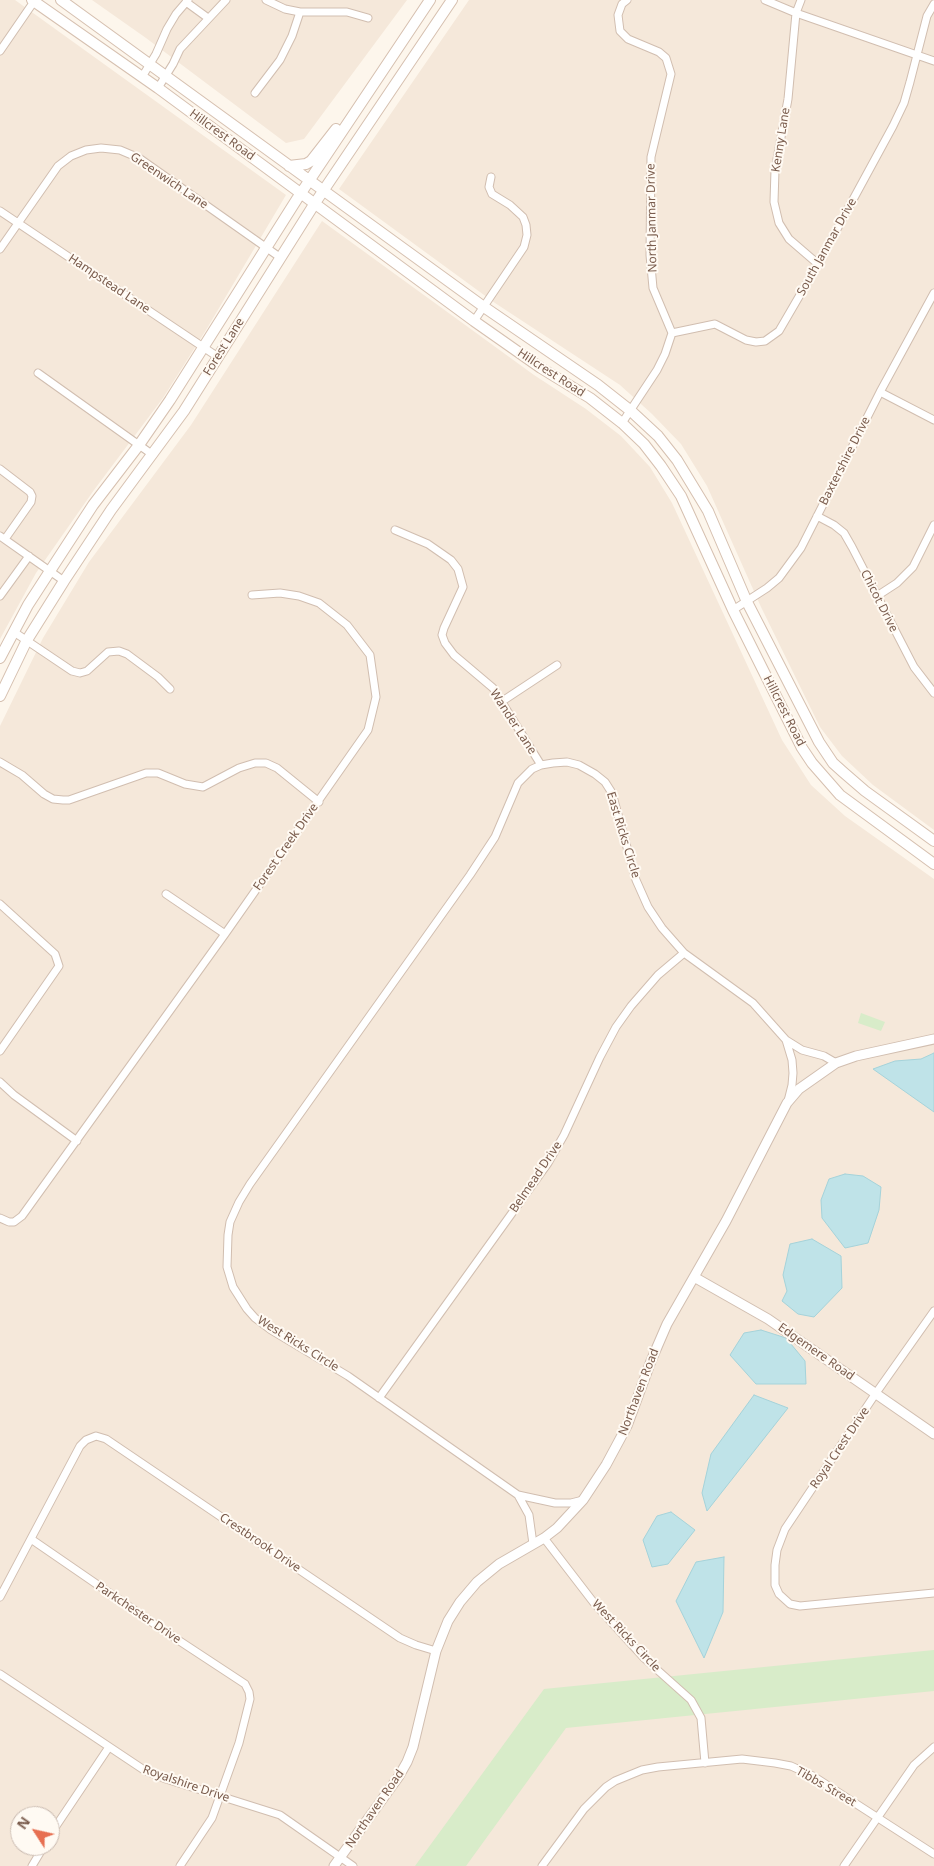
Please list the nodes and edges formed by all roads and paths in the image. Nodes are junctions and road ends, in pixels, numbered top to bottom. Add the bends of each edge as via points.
1 (33, 0) edge
2 (61, 0) edge
3 (226, 0) edge
4 (266, 0) edge
5 (430, 0) edge
6 (452, 0) edge
7 (627, 0) edge
8 (765, 0) edge
9 (801, 0) edge
10 (187, 1) edge
11 (934, 4) edge
12 (300, 12) junction
13 (422, 12) junction
14 (796, 13) junction
15 (208, 18) junction
16 (368, 18) dead end
17 (437, 22) junction
18 (0, 51) edge
19 (917, 55) junction
20 (934, 61) edge
21 (150, 65) junction
22 (165, 76) junction
23 (142, 77) junction
24 (158, 88) junction
25 (256, 92) dead end
26 (360, 106) junction
27 (290, 166) junction
28 (491, 177) dead end
29 (309, 180) junction
30 (324, 190) junction
31 (301, 192) junction
32 (315, 203) junction
33 (0, 211) edge
34 (18, 223) junction
35 (0, 249) edge
36 (266, 249) junction
37 (281, 258) junction
38 (818, 264) junction
39 (934, 293) edge
40 (484, 307) junction
41 (474, 321) junction
42 (672, 333) junction
43 (203, 348) junction
44 (218, 357) junction
45 (38, 373) dead end
46 (880, 392) junction
47 (631, 411) junction
48 (934, 420) edge
49 (622, 423) junction
50 (139, 445) junction
51 (153, 455) junction
52 (0, 469) edge
53 (817, 516) junction
54 (934, 525) edge
55 (395, 530) dead end
56 (3, 537) edge
57 (29, 556) junction
58 (50, 571) junction
59 (64, 580) junction
60 (252, 595) dead end
61 (0, 596) edge
62 (877, 596) junction
63 (747, 602) junction
64 (733, 610) junction
65 (14, 632) junction
66 (27, 640) junction
67 (0, 658) edge
68 (557, 665) dead end
69 (170, 689) dead end
70 (934, 694) edge
71 (0, 696) edge
72 (501, 702) junction
73 (0, 762) edge
74 (541, 765) junction
75 (319, 802) junction
76 (934, 841) edge
77 (934, 864) edge
78 (166, 894) dead end
79 (0, 904) edge
80 (225, 934) junction
81 (684, 953) junction
82 (934, 1039) edge
83 (786, 1040) junction
84 (0, 1051) edge
85 (343, 1054) joint
86 (836, 1063) junction
87 (0, 1082) edge
88 (787, 1103) junction
89 (76, 1141) junction
90 (0, 1218) edge
91 (694, 1278) junction
92 (934, 1312) edge
93 (876, 1393) junction
94 (379, 1398) junction
95 (934, 1434) edge
96 (518, 1496) junction
97 (583, 1500) junction
98 (544, 1538) junction
99 (31, 1539) junction
100 (533, 1544) junction
101 (934, 1593) edge
102 (0, 1597) edge
103 (436, 1651) junction
104 (1, 1677) edge
105 (109, 1747) junction
106 (934, 1747) edge
107 (705, 1763) junction
108 (220, 1796) junction
109 (878, 1818) junction
110 (60, 1820) edge
111 (934, 1854) edge
112 (340, 1857) junction
113 (180, 1866) edge
114 (334, 1866) edge
115 (353, 1866) edge
116 (542, 1866) edge
117 (844, 1866) edge

1 - 18 street
1 - 23 main road, Hillcrest Road
2 - 21 main road, Hillcrest Road
3 - 15 street
4 - 12 street
5 - 13 main road, Forest Lane
6 - 17 main road, Forest Lane
7 - 42 street, North Janmar Drive via 618,15 620,31 628,39 659,52 666,58 671,74 651,157 650,255 653,288
8 - 14 street
9 - 14 street, Kenny Lane
10 - 15 street
10 - 21 street via 167,29
11 - 19 street, South Janmar Drive via 927,16
12 - 16 street via 347,12
12 - 25 street via 280,60
13 - 17 main road
13 - 26 main road, Forest Lane
14 - 19 street
14 - 38 street, Kenny Lane via 774,202 789,239
15 - 22 street via 180,48
17 - 30 main road, Forest Lane
19 - 20 street
19 - 38 street, South Janmar Drive via 904,103
21 - 22 main road, Hillcrest Road
21 - 23 street
22 - 24 street
22 - 27 main road, Hillcrest Road
23 - 24 main road, Hillcrest Road
24 - 31 main road, Hillcrest Road
26 - 27 main road via 342,120 311,161
26 - 29 main road, Forest Lane
27 - 29 main road, Hillcrest Road
28 - 40 street via 489,186 492,194 523,217 527,235 524,247
29 - 30 main road, Hillcrest Road
29 - 31 main road, Forest Lane
30 - 32 main road, Forest Lane
30 - 40 main road, Hillcrest Road
31 - 32 main road, Hillcrest Road
31 - 36 main road, Forest Lane
32 - 37 main road, Forest Lane
32 - 41 main road, Hillcrest Road
33 - 34 street, Hampstead Lane
34 - 35 street, Greenwich Lane
34 - 36 street, Greenwich Lane via 58,166 86,150 114,149 139,158
34 - 43 street, Hampstead Lane
36 - 37 street, Greenwich Lane
36 - 43 main road, Forest Lane
37 - 44 main road, Forest Lane
38 - 42 street, South Janmar Drive via 786,322 765,341 746,340 715,324
39 - 46 street, Baxtershire Drive
40 - 41 street
40 - 47 main road, Hillcrest Road
41 - 49 main road, Hillcrest Road
42 - 47 street via 657,370
43 - 44 street, Hampstead Lane
43 - 50 main road, Forest Lane
44 - 51 main road, Forest Lane
45 - 50 street
46 - 48 street
46 - 53 street, Baxtershire Drive
47 - 49 street
47 - 63 main road, Hillcrest Road via 658,436 697,491
49 - 64 main road, Hillcrest Road via 644,444 681,496
50 - 51 street
50 - 58 main road, Forest Lane via 93,505
51 - 59 main road, Forest Lane
52 - 56 street via 32,496 31,502
53 - 62 street, Chicot Drive via 844,534
53 - 63 street, Baxtershire Drive via 801,548 779,578
54 - 62 street via 913,566 897,583
55 - 72 street, Wander Lane via 428,544 458,569 463,587 442,634 454,655 493,688
56 - 57 street
57 - 58 street
57 - 61 street
58 - 59 street
58 - 65 main road, Forest Lane
59 - 66 main road, Forest Lane
60 - 75 street, Forest Creek Drive via 290,594 319,603 348,625 370,656 376,697 368,730
62 - 70 street, Chicot Drive via 914,667
63 - 64 street, Baxtershire Drive
63 - 76 main road, Hillcrest Road via 833,763 865,791
64 - 77 main road, Hillcrest Road via 802,748 819,773 840,795
65 - 66 street
65 - 67 main road, Forest Lane
66 - 69 street via 72,671 80,673 87,671 108,652 128,654
66 - 71 main road, Forest Lane
68 - 72 street
72 - 74 street, Wander Lane
73 - 75 street via 44,794 63,800 146,773 158,773 185,784 203,786 239,768 266,763
74 - 81 street, East Ricks Circle via 567,762 579,765 605,782 612,793 636,880 648,906
74 - 85 street, East Ricks Circle via 518,783 490,844
75 - 80 street, Forest Creek Drive
78 - 80 street
79 - 84 street via 55,954 59,966
80 - 89 street, Forest Creek Drive
81 - 83 street, East Ricks Circle via 753,1003
81 - 94 street, Belmead Drive via 658,975 631,1006 604,1049 548,1163
82 - 86 street, Northaven Road
83 - 86 street, East Ricks Circle
83 - 88 street, East Ricks Circle via 793,1073
85 - 94 street, West Ricks Circle via 239,1202 230,1222 227,1267 233,1287 255,1318
86 - 88 street, Northaven Road via 810,1080
87 - 89 street
88 - 91 street, Northaven Road
89 - 90 street, Forest Creek Drive via 19,1220 8,1222
91 - 93 street, Edgemere Road via 768,1319
91 - 97 street, Northaven Road via 657,1344 627,1426
92 - 93 street, Royal Crest Drive
93 - 95 street, Edgemere Road
93 - 101 street, Royal Crest Drive via 780,1539 774,1565 776,1585 779,1594 790,1604 800,1606
94 - 96 street, West Ricks Circle
96 - 97 street, West Ricks Circle via 555,1503
96 - 100 street, West Ricks Circle via 530,1515
97 - 98 street, Northaven Road
98 - 100 street, Northaven Road
98 - 107 street, West Ricks Circle via 594,1603 644,1658 691,1700 701,1718
99 - 102 street
99 - 103 street, Crestbrook Drive via 80,1446 96,1436 106,1439 400,1638
99 - 108 street, Parkchester Drive via 245,1684 250,1699
100 - 103 street, Northaven Road via 499,1564 468,1591 448,1621
103 - 112 street, Northaven Road via 407,1762
104 - 105 street, Royalshire Drive
105 - 108 street, Royalshire Drive via 144,1770
105 - 110 street
106 - 109 street via 914,1765
107 - 109 street, Tibbs Street via 742,1760 790,1766 830,1786
107 - 116 street via 642,1770 616,1781 584,1809
108 - 112 street, Royalshire Drive via 284,1817
108 - 113 street via 212,1818
109 - 111 street, Tibbs Street
109 - 117 street
112 - 114 street, Northaven Road
112 - 115 street, Royalshire Drive

